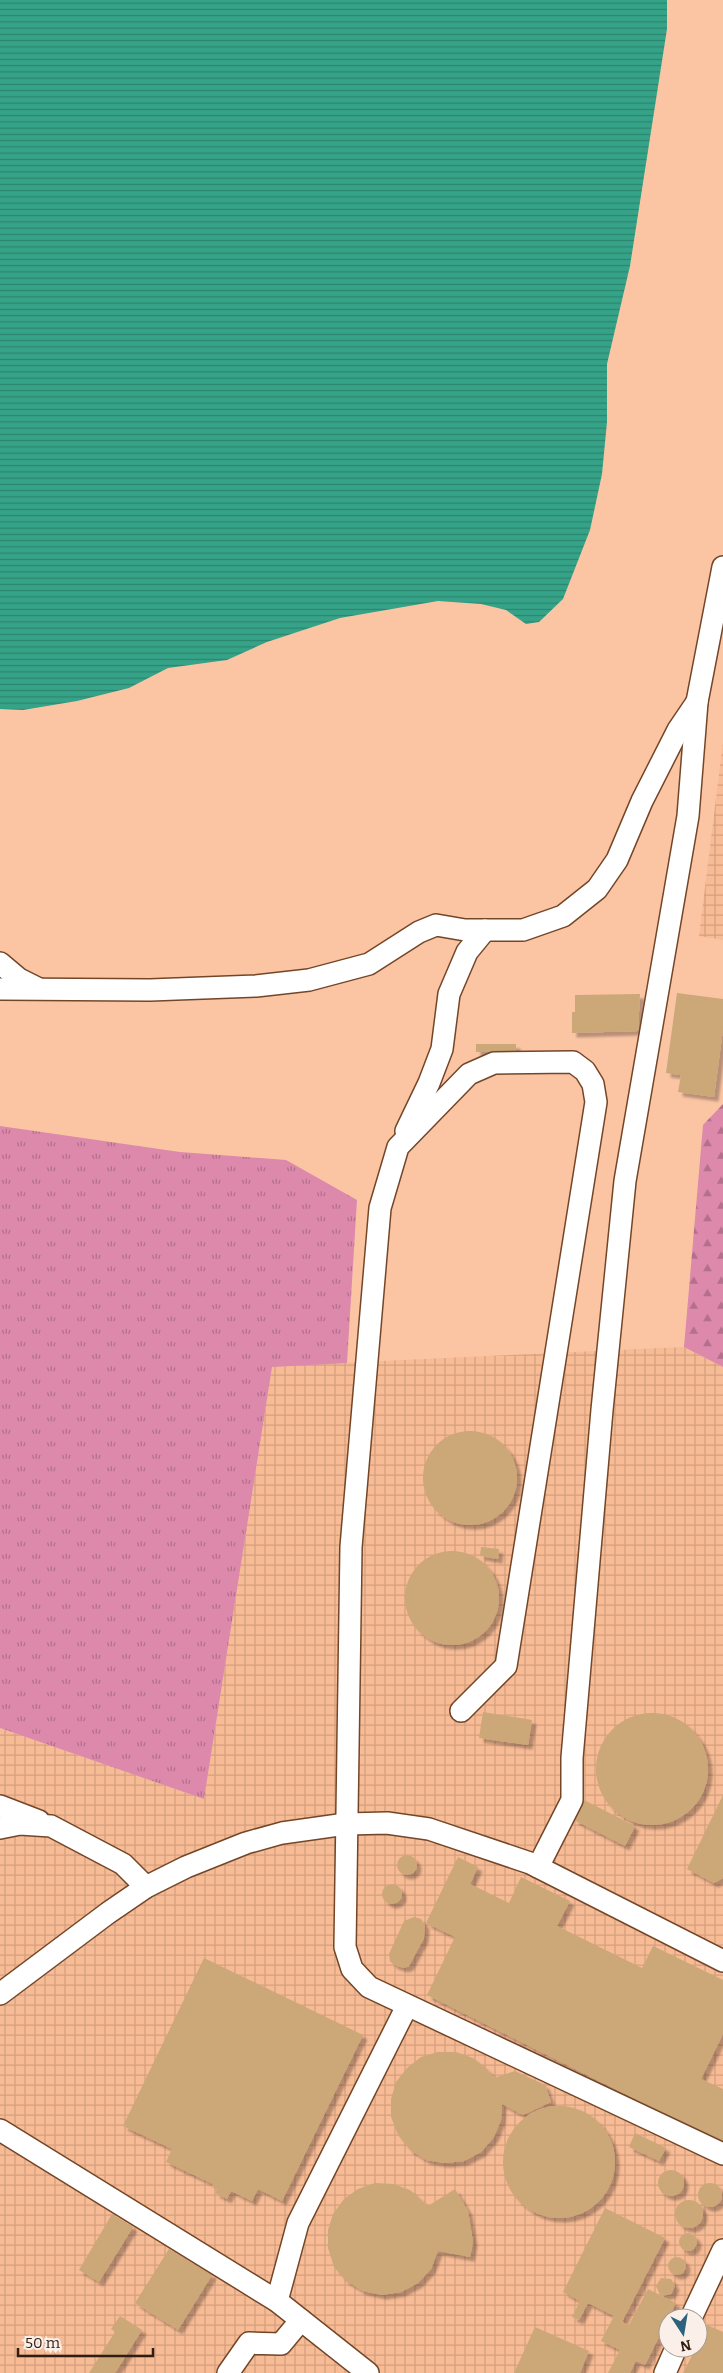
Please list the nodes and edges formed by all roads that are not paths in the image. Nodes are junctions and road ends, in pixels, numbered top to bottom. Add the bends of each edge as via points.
1 (723, 567) edge
2 (697, 702) junction
3 (485, 930) junction
4 (0, 963) edge
5 (39, 989) junction
6 (0, 990) edge
7 (398, 1146) junction
8 (460, 1711) dead end
9 (0, 1806) edge
10 (346, 1824) junction
11 (51, 1826) junction
12 (0, 1828) edge
13 (538, 1867) junction
14 (146, 1887) junction
15 (723, 1961) edge
16 (0, 1994) edge
17 (407, 2006) junction
18 (0, 2130) edge
19 (723, 2154) edge
20 (723, 2250) edge
21 (277, 2301) junction
22 (696, 2308) edge
23 (301, 2320) junction
24 (671, 2358) edge
25 (228, 2373) edge
26 (368, 2373) edge
27 (664, 2373) edge

1 - 2 lane
2 - 3 lane via 678,730 642,800 617,860 597,889 564,916 523,930
2 - 13 lane via 688,816 625,1181 572,1758 572,1800
3 - 5 lane via 436,925 419,932 369,964 308,980 256,986 150,990
3 - 7 lane via 467,952 449,994 442,1049
4 - 5 lane via 19,979
5 - 6 lane
7 - 8 lane via 469,1074 494,1063 573,1062 585,1071 593,1084 596,1102 506,1666
7 - 10 lane via 380,1208 350,1547
9 - 11 lane
10 - 13 lane via 387,1823 429,1829
10 - 14 lane via 282,1833 246,1843
10 - 17 lane via 345,1947 352,1969 369,1987
11 - 12 lane via 20,1824
11 - 14 lane via 123,1864
13 - 15 lane
14 - 16 lane
17 - 19 lane
17 - 21 lane via 298,2223
18 - 21 lane
20 - 22 lane
21 - 23 lane
23 - 25 lane via 281,2344 249,2343
23 - 26 lane
24 - 27 lane

